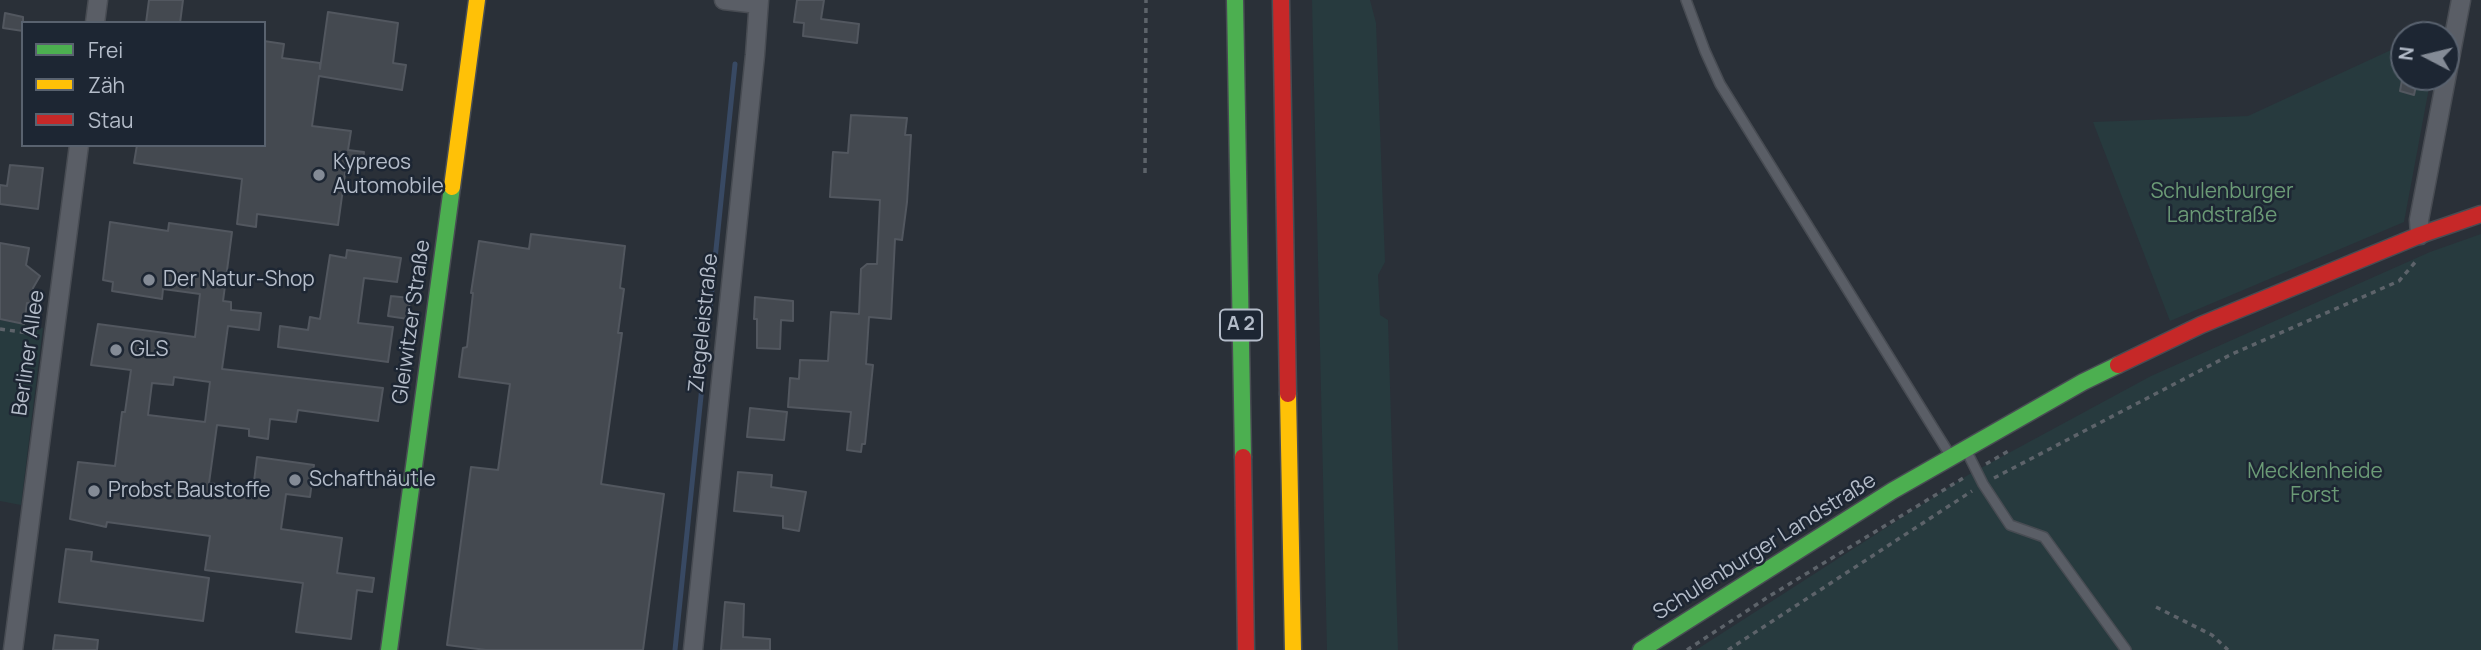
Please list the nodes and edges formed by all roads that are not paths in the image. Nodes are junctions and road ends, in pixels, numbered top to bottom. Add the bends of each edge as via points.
1 (98, 0) edge
2 (477, 0) edge
3 (724, 0) edge
4 (1234, 0) edge
5 (1281, 0) edge
6 (1686, 0) edge
7 (2461, 0) edge
8 (759, 2) edge
9 (95, 21) edge
10 (79, 147) edge
11 (2481, 214) edge
12 (2420, 235) junction
13 (1958, 452) junction
14 (13, 650) edge
15 (390, 650) edge
16 (693, 650) edge
17 (1247, 650) edge
18 (1293, 650) edge
19 (1641, 650) edge
20 (2126, 650) edge

1 - 9 street
2 - 15 main road, Gleiwitzer Straße
3 - 8 street
4 - 17 main road, A 2
5 - 18 main road, A 2
6 - 13 lane via 1720,84
7 - 12 street via 2419,219
8 - 16 street, Ziegeleistraße
10 - 14 street, Berliner Allee
11 - 12 main road, Schulenburger Landstraße
12 - 13 main road, Schulenburger Landstraße via 2201,325 2084,382
13 - 19 main road, Schulenburger Landstraße
13 - 20 lane via 1976,471 2010,525 2044,537

